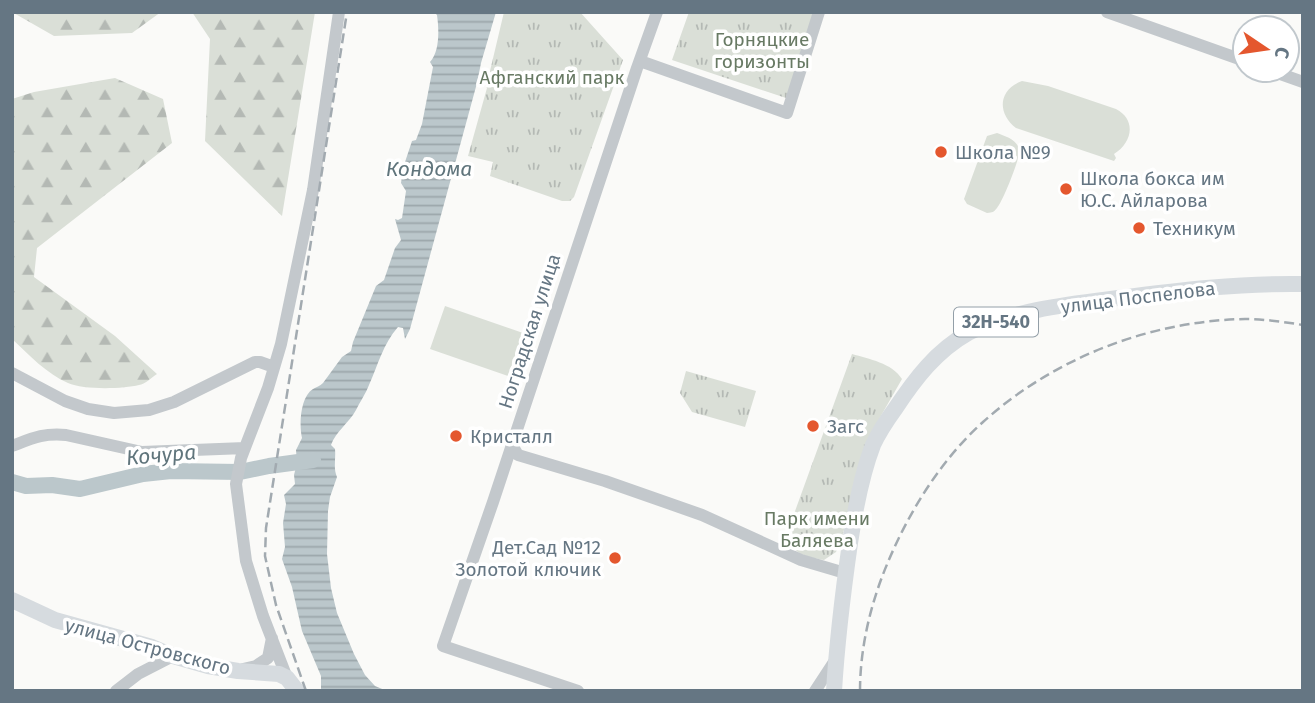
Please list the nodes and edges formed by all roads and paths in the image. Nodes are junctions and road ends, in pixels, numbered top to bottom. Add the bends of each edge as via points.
1 (339, 12) edge
2 (657, 12) edge
3 (820, 12) edge
4 (1107, 12) edge
5 (1231, 56) edge
6 (640, 61) junction
7 (1303, 284) edge
8 (274, 366) junction
9 (12, 373) edge
10 (512, 445) junction
11 (12, 446) edge
12 (243, 453) junction
13 (845, 573) junction
14 (12, 600) edge
15 (272, 638) junction
16 (173, 656) junction
17 (836, 659) junction
18 (238, 671) junction
19 (292, 684) edge
20 (116, 691) edge
21 (578, 691) edge
22 (816, 691) edge
23 (834, 691) edge

1 - 8 street via 313,191
2 - 6 street, Ноградская улица
3 - 6 street via 787,113
4 - 5 street
6 - 10 street, Ноградская улица
7 - 13 main road, улица Поспелова / 32Н-540 via 1219,286 1074,304 1022,314 953,342 930,362 874,443 853,521
8 - 9 street via 255,362 174,402 149,411 114,413 65,401
8 - 12 street
10 - 13 street via 518,455 702,515 801,559
10 - 21 street, Ноградская улица via 443,646
11 - 12 street via 54,434 142,452
12 - 15 street via 236,484 246,561
13 - 17 main road, 32Н-540
14 - 16 main road, улица Островского via 55,620
15 - 18 street via 263,663
15 - 19 street
16 - 18 main road, улица Островского
16 - 20 street
17 - 22 street
17 - 23 main road, 32Н-540
18 - 19 main road, улица Островского via 279,674

